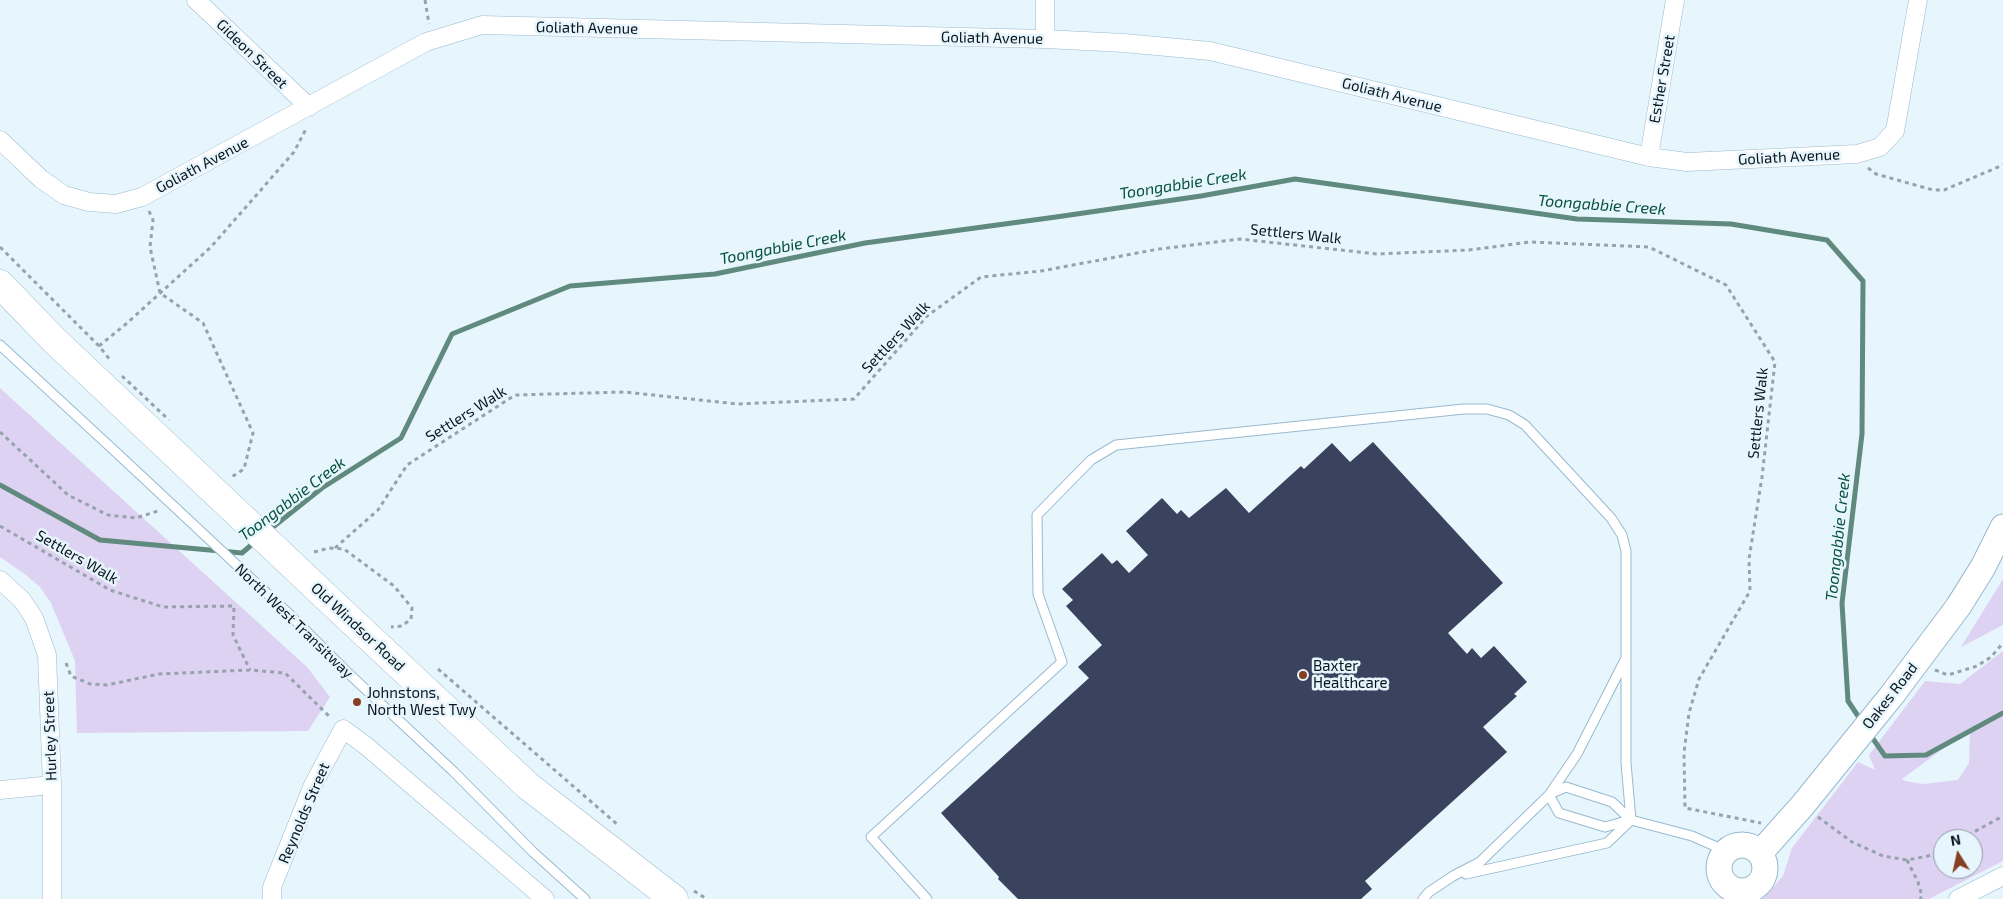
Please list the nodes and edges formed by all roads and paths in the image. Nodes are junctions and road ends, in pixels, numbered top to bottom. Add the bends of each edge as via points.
1 (196, 0) edge
2 (426, 0) edge
3 (1045, 0) edge
4 (1675, 0) edge
5 (1918, 0) edge
6 (1045, 39) junction
7 (431, 41) junction
8 (309, 107) junction
9 (0, 140) edge
10 (1857, 154) junction
11 (1649, 157) junction
12 (2003, 165) edge
13 (142, 197) junction
14 (0, 246) edge
15 (0, 284) edge
16 (160, 293) junction
17 (0, 299) edge
18 (54, 340) junction
19 (0, 345) edge
20 (99, 346) junction
21 (122, 376) dead end
22 (0, 432) edge
23 (244, 469) dead end
24 (136, 518) dead end
25 (0, 526) edge
26 (2003, 527) edge
27 (335, 548) junction
28 (314, 552) dead end
29 (3, 582) edge
30 (398, 634) dead end
31 (2003, 643) edge
32 (63, 658) dead end
33 (1626, 658) junction
34 (435, 666) dead end
35 (1929, 668) dead end
36 (250, 670) junction
37 (342, 729) junction
38 (52, 785) junction
39 (0, 790) edge
40 (1550, 794) junction
41 (2003, 816) edge
42 (1631, 820) junction
43 (1822, 820) dead end
44 (1761, 823) dead end
45 (1979, 829) edge
46 (624, 830) dead end
47 (1726, 851) junction
48 (1760, 853) junction
49 (1933, 853) edge
50 (1907, 860) junction
51 (1453, 876) junction
52 (2003, 876) edge
53 (1726, 893) edge
54 (683, 894) edge
55 (52, 899) edge
56 (272, 899) edge
57 (545, 899) edge
58 (585, 899) edge
59 (707, 899) edge
60 (927, 899) edge
61 (1422, 899) edge
62 (1920, 899) edge
63 (1958, 899) edge

1 - 8 street, Gideon Street
2 - 7 path
3 - 6 street
4 - 11 street, Esther Street
5 - 10 street, Goliath Avenue via 1895,131 1880,146
6 - 7 street, Goliath Avenue via 482,25
6 - 11 street, Goliath Avenue via 1210,51
7 - 8 street, Goliath Avenue
8 - 13 street, Goliath Avenue
8 - 16 path via 310,121 294,152 211,247
9 - 13 street, Goliath Avenue via 40,179 64,195 89,202 116,204
10 - 11 street, Goliath Avenue via 1687,162
10 - 12 path via 1876,174 1933,190 1944,190
13 - 16 path via 153,220 150,247
14 - 20 path
15 - 18 highway, Old Windsor Road
16 - 20 path
16 - 23 path via 203,323 253,432
17 - 18 highway, Old Windsor Road
18 - 54 highway, Old Windsor Road, bridge via 528,786
19 - 58 lane, North West Transitway, bridge via 288,613
20 - 21 path
22 - 24 path via 68,495 108,515
25 - 36 path, Settlers Walk via 110,590 163,607 234,606 234,635
26 - 48 street, Oakes Road via 1958,606 1892,695
27 - 28 path
27 - 30 path via 344,549 394,586 412,608 410,618 402,626 390,627
27 - 44 path, Settlers Walk via 378,510 407,465 515,395 624,392 738,404 854,399 927,316 981,277 1041,271 1159,249 1240,239 1377,254 1469,250 1530,242 1649,247 1726,286 1775,362 1749,559 1750,591 1699,679 1689,713 1684,753 1685,808
29 - 38 street, Hurley Street via 22,600 34,618 47,655
31 - 35 path via 1991,657 1977,666 1948,675
32 - 36 path via 70,676 90,684 107,685 158,674
33 - 40 lane via 1577,754
33 - 42 lane via 1626,763
33 - 60 lane via 1626,551 1622,535 1611,518 1526,425 1509,416 1487,409 1464,409 1116,445 1091,460 1037,515 1038,594 1062,662 871,837
34 - 46 path
36 - 37 path via 285,673
37 - 56 street, Reynolds Street via 313,785 272,887
37 - 57 street
38 - 39 street
38 - 55 street, Hurley Street
40 - 42 lane via 1566,788 1585,793 1612,802
40 - 42 lane via 1559,813 1604,827
40 - 51 lane via 1480,862
41 - 45 path
42 - 47 lane via 1692,836
42 - 51 lane via 1607,843
43 - 50 path via 1852,842 1883,856
47 - 48 street via 1740,845
47 - 53 street via 1719,870
48 - 53 street via 1765,866 1757,886
49 - 50 path
50 - 62 path via 1918,882
51 - 61 lane
52 - 63 street
54 - 59 path

